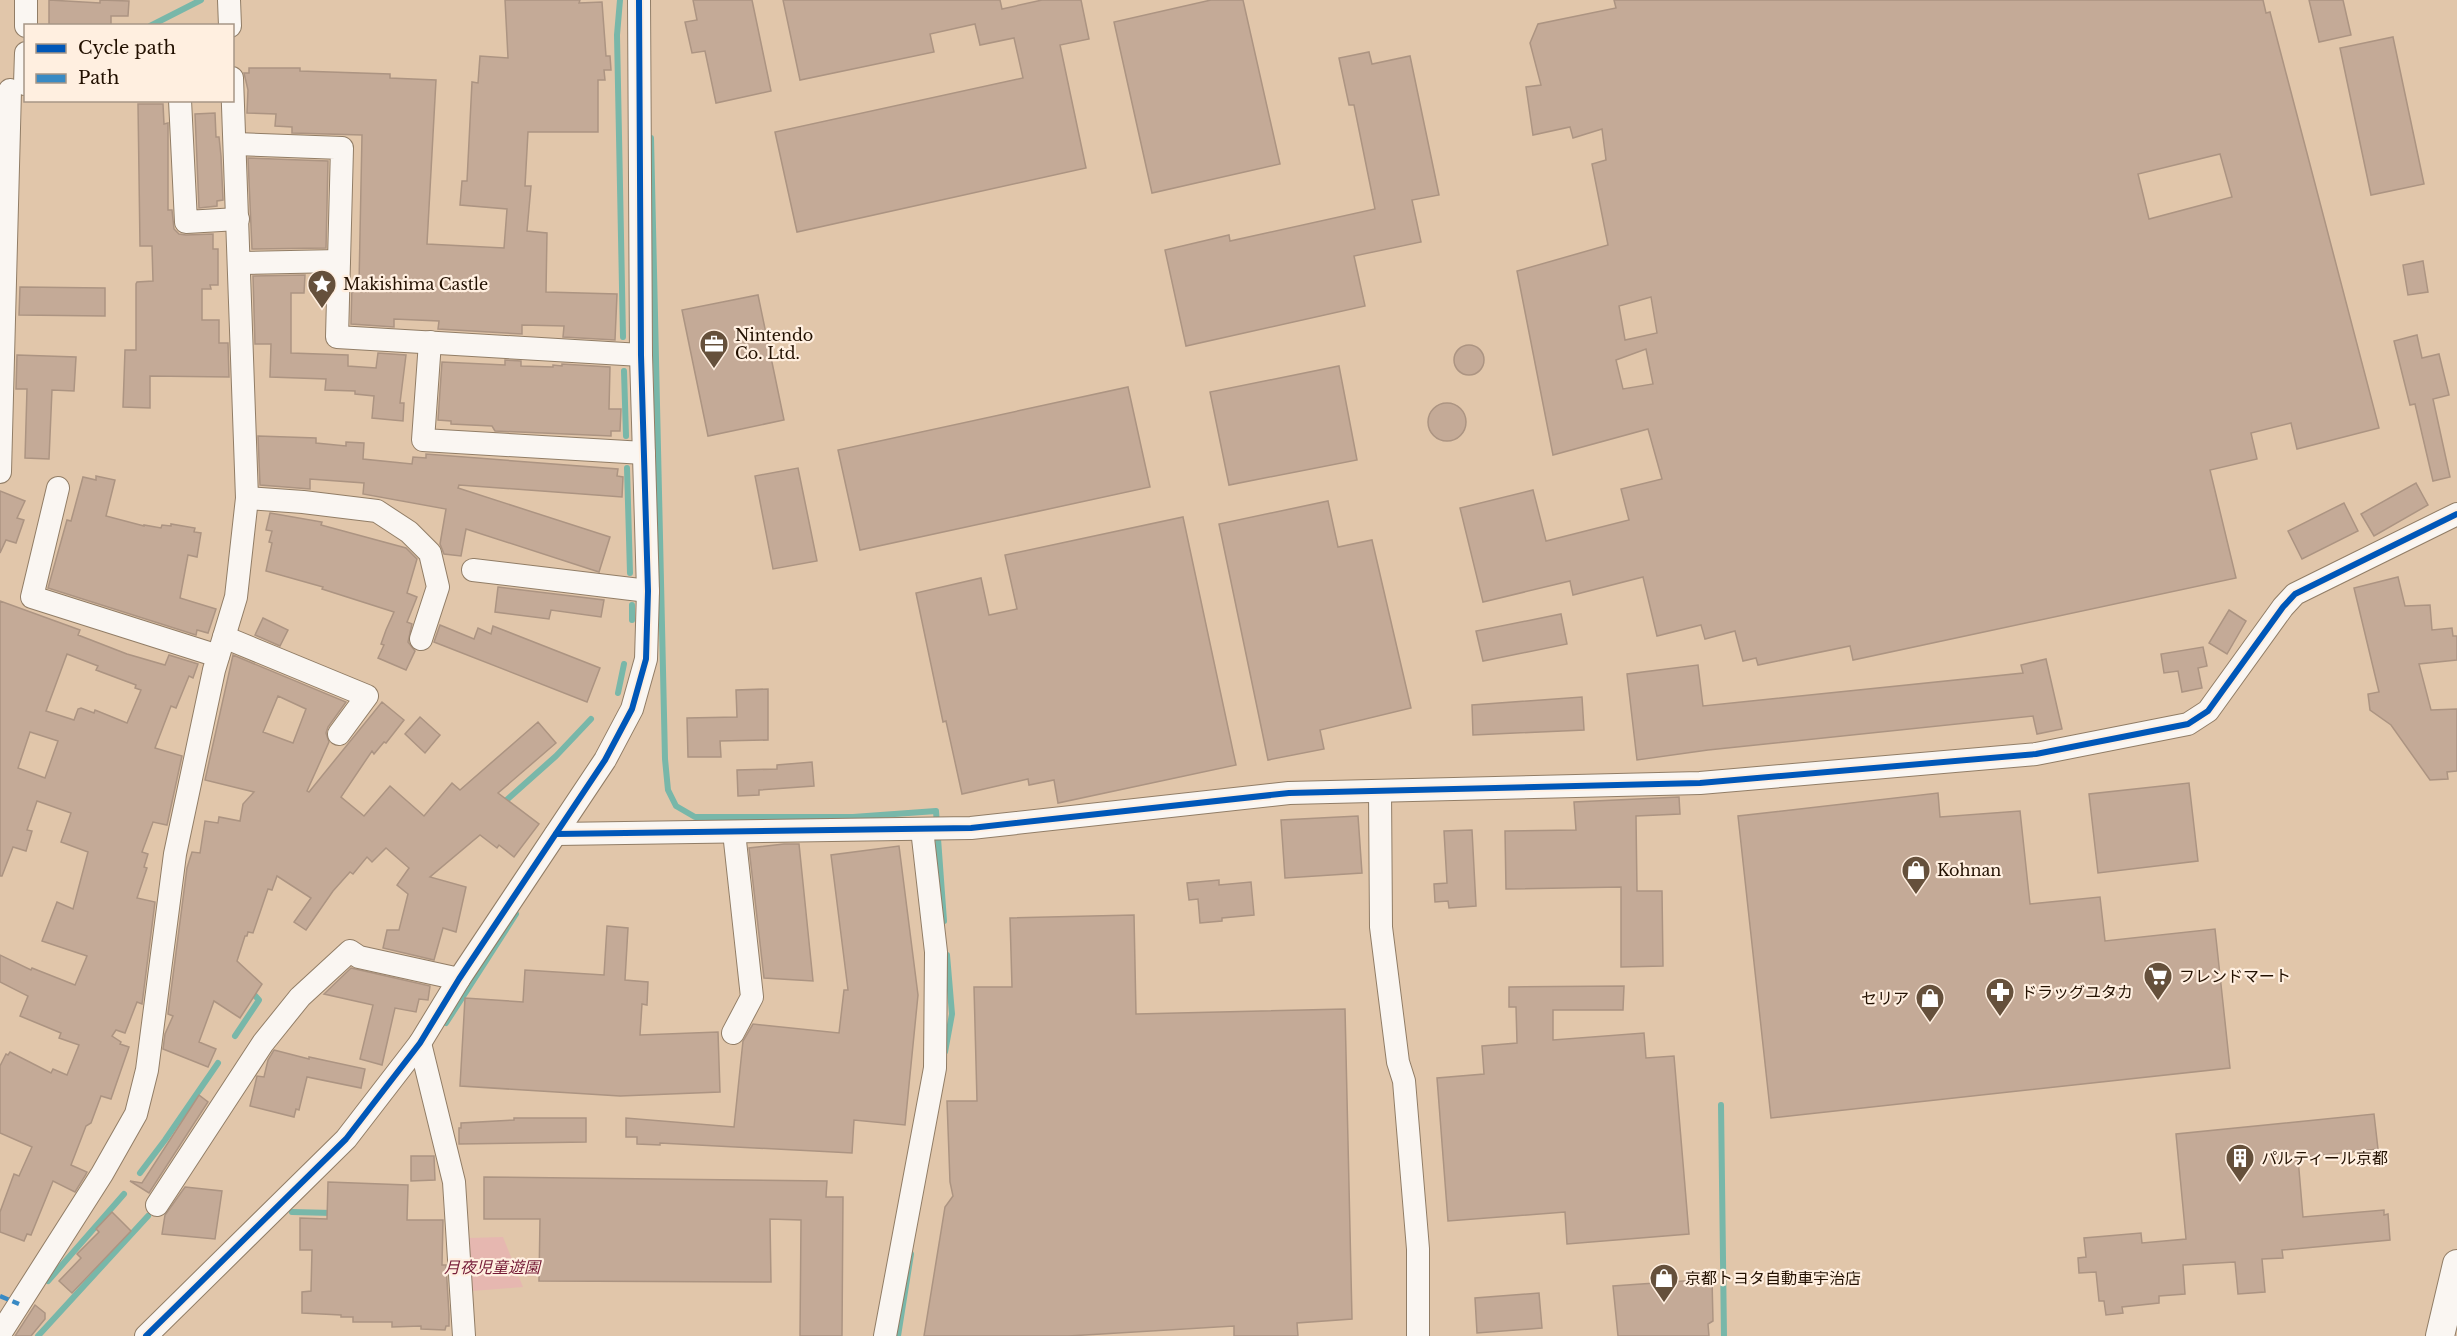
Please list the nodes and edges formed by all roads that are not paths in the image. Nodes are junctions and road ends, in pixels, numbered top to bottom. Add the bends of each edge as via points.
1 (26, 0) edge
2 (229, 0) edge
3 (639, 0) edge
4 (26, 24) edge
5 (230, 24) edge
6 (24, 62) edge
7 (18, 87) edge
8 (180, 102) edge
9 (234, 102) edge
10 (236, 144) junction
11 (238, 219) junction
12 (339, 261) junction
13 (240, 263) junction
14 (430, 342) junction
15 (641, 355) junction
16 (644, 453) junction
17 (0, 472) edge
18 (58, 488) dead end
19 (247, 498) junction
20 (2457, 514) edge
21 (473, 570) dead end
22 (648, 591) junction
23 (421, 639) dead end
24 (221, 646) junction
25 (339, 734) dead end
26 (1380, 791) junction
27 (922, 829) junction
28 (734, 832) junction
29 (556, 834) junction
30 (459, 979) junction
31 (733, 1033) dead end
32 (420, 1043) junction
33 (157, 1205) dead end
34 (2457, 1264) edge
35 (0, 1334) edge
36 (146, 1336) edge
37 (464, 1336) edge
38 (885, 1336) edge
39 (1418, 1336) edge
40 (2440, 1336) edge

1 - 4 street
2 - 5 street
3 - 15 street
6 - 7 street
7 - 17 street
8 - 11 street via 186,222
9 - 10 street
10 - 11 street
10 - 12 street via 342,148
11 - 13 street
12 - 13 street
12 - 14 street via 337,337
13 - 19 street
14 - 15 street
14 - 16 street via 423,440
15 - 16 street
16 - 22 street
18 - 24 street via 32,597
19 - 23 street via 377,511 409,532 430,553 438,587
19 - 24 street via 236,597
20 - 26 street via 2295,594 2208,711 2188,724 2036,754 1700,783
21 - 22 street
22 - 29 street via 646,659 632,709 605,760
24 - 25 street via 367,696
24 - 35 street via 175,854 147,1070 136,1114
26 - 27 street via 1289,794 970,828
26 - 39 street via 1381,927 1398,1062 1404,1081 1418,1249
27 - 28 street
27 - 38 street via 936,952 935,1068
28 - 29 street
28 - 31 street via 752,997
29 - 30 street
30 - 32 street
30 - 33 street via 359,957 350,951 300,997 263,1043
32 - 36 street via 346,1139
32 - 37 street via 454,1182
34 - 40 main road

